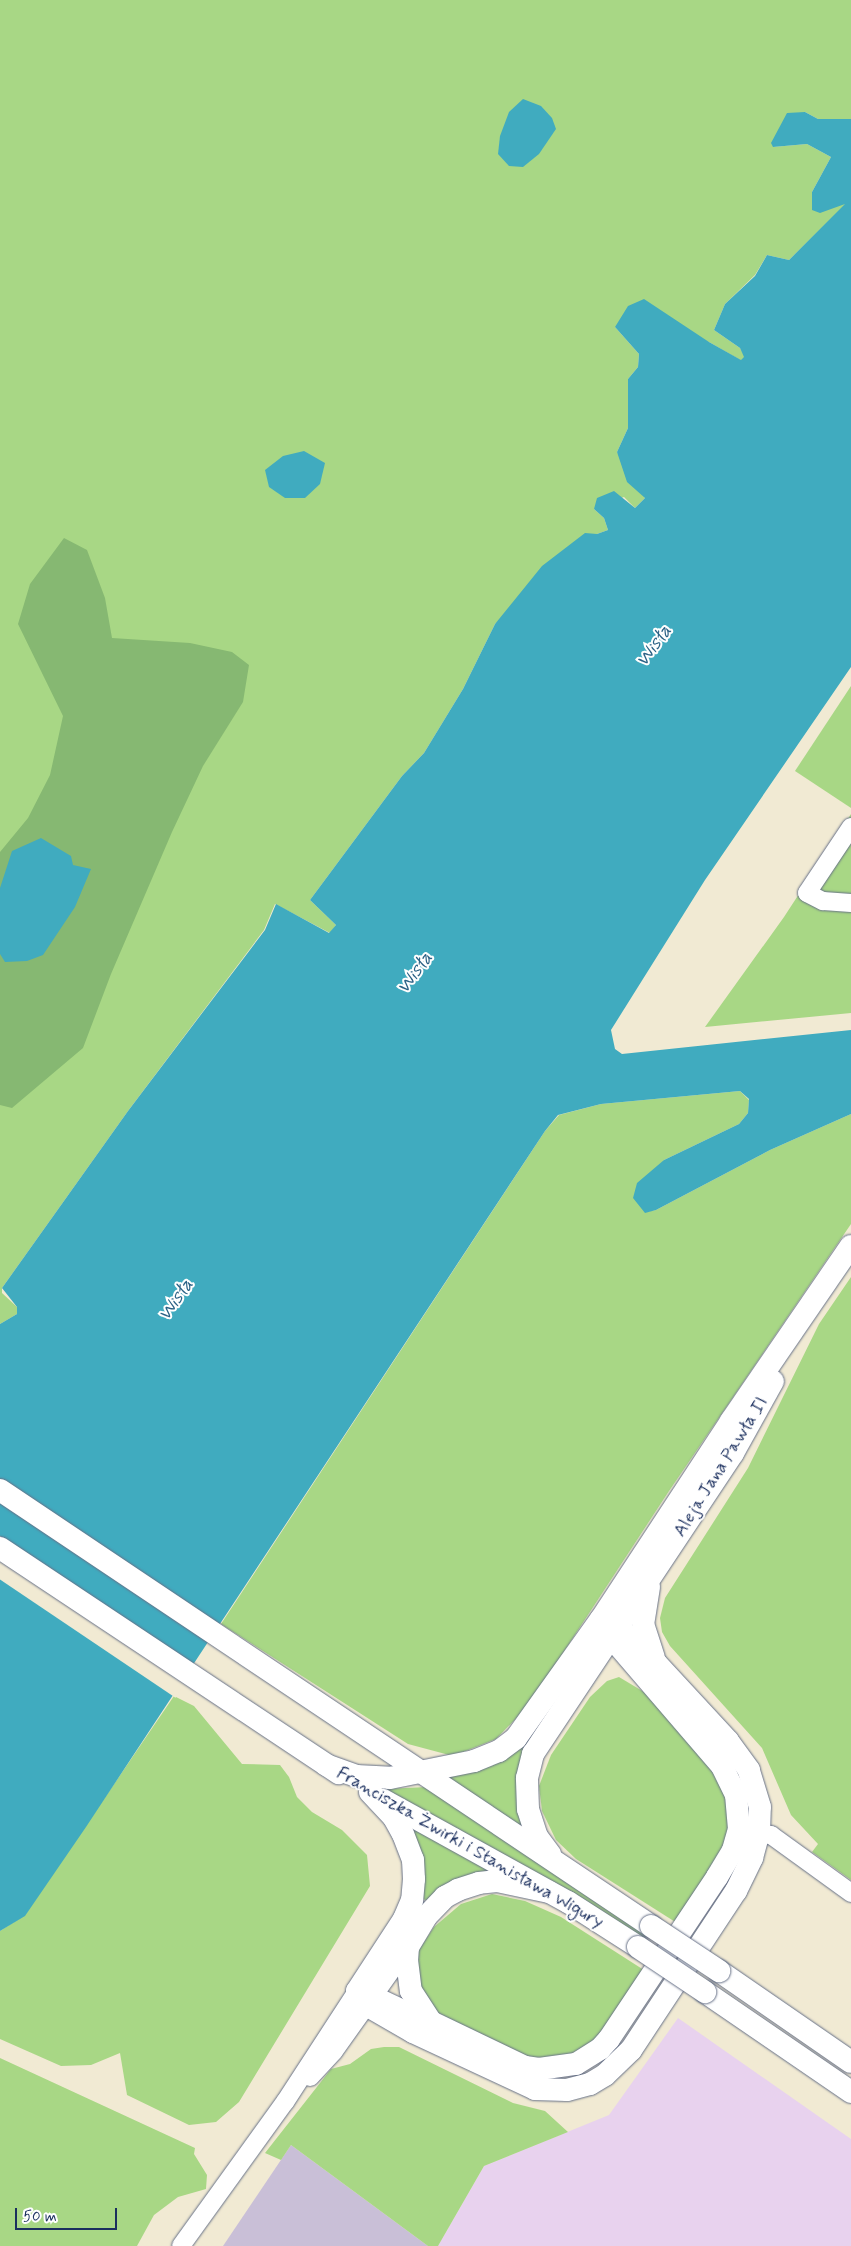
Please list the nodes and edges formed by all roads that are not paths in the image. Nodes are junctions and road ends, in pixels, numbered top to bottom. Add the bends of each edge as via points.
1 (851, 827) edge
2 (851, 903) edge
3 (851, 1246) edge
4 (821, 1291) junction
5 (0, 1490) edge
6 (0, 1548) edge
7 (652, 1576) junction
8 (609, 1627) junction
9 (648, 1667) junction
10 (582, 1678) junction
11 (391, 1752) junction
12 (326, 1765) junction
13 (447, 1766) junction
14 (418, 1770) junction
15 (370, 1792) junction
16 (749, 1830) junction
17 (558, 1864) junction
18 (550, 1892) junction
19 (851, 1893) edge
20 (408, 1947) junction
21 (366, 1998) junction
22 (431, 2022) junction
23 (851, 2062) edge
24 (851, 2092) edge
25 (181, 2246) edge

1 - 2 street via 807,893 822,901
3 - 4 main road, Aleja Jana Pawła II
4 - 7 main road, Aleja Jana Pawła II via 733,1453
4 - 8 main road, Aleja Jana Pawła II via 730,1421
5 - 11 main road
6 - 12 main road
7 - 8 main road, Aleja Jana Pawła II
7 - 9 main road via 643,1608
8 - 9 main road
8 - 10 main road
8 - 13 main road via 516,1738 485,1758
9 - 10 main road via 613,1663
9 - 16 main road via 728,1741 749,1770 760,1807
10 - 17 main road via 537,1747 527,1778 532,1825
11 - 13 main road via 426,1764
11 - 14 main road
12 - 14 main road, Franciszka Żwirki i Stanisława Wigury via 368,1778 390,1778
12 - 15 main road, Franciszka Żwirki i Stanisława Wigury
13 - 14 main road
14 - 17 main road, Franciszka Żwirki i Stanisława Wigury
15 - 18 main road, Franciszka Żwirki i Stanisława Wigury
15 - 21 main road via 394,1818 403,1834 413,1860 414,1890 404,1919
16 - 19 street via 771,1835
16 - 21 main road via 752,1858 736,1891 639,2038 619,2064 590,2084 551,2091 518,2083
16 - 22 main road via 609,2039 588,2058 558,2069 524,2067
17 - 23 main road, Franciszka Żwirki i Stanisława Wigury, bridge
18 - 20 main road via 497,1882 465,1887 433,1909
18 - 24 main road, Franciszka Żwirki i Stanisława Wigury, bridge via 638,1947
20 - 21 street
20 - 22 main road via 407,1972 411,1991
21 - 22 street
21 - 25 street via 285,2102

